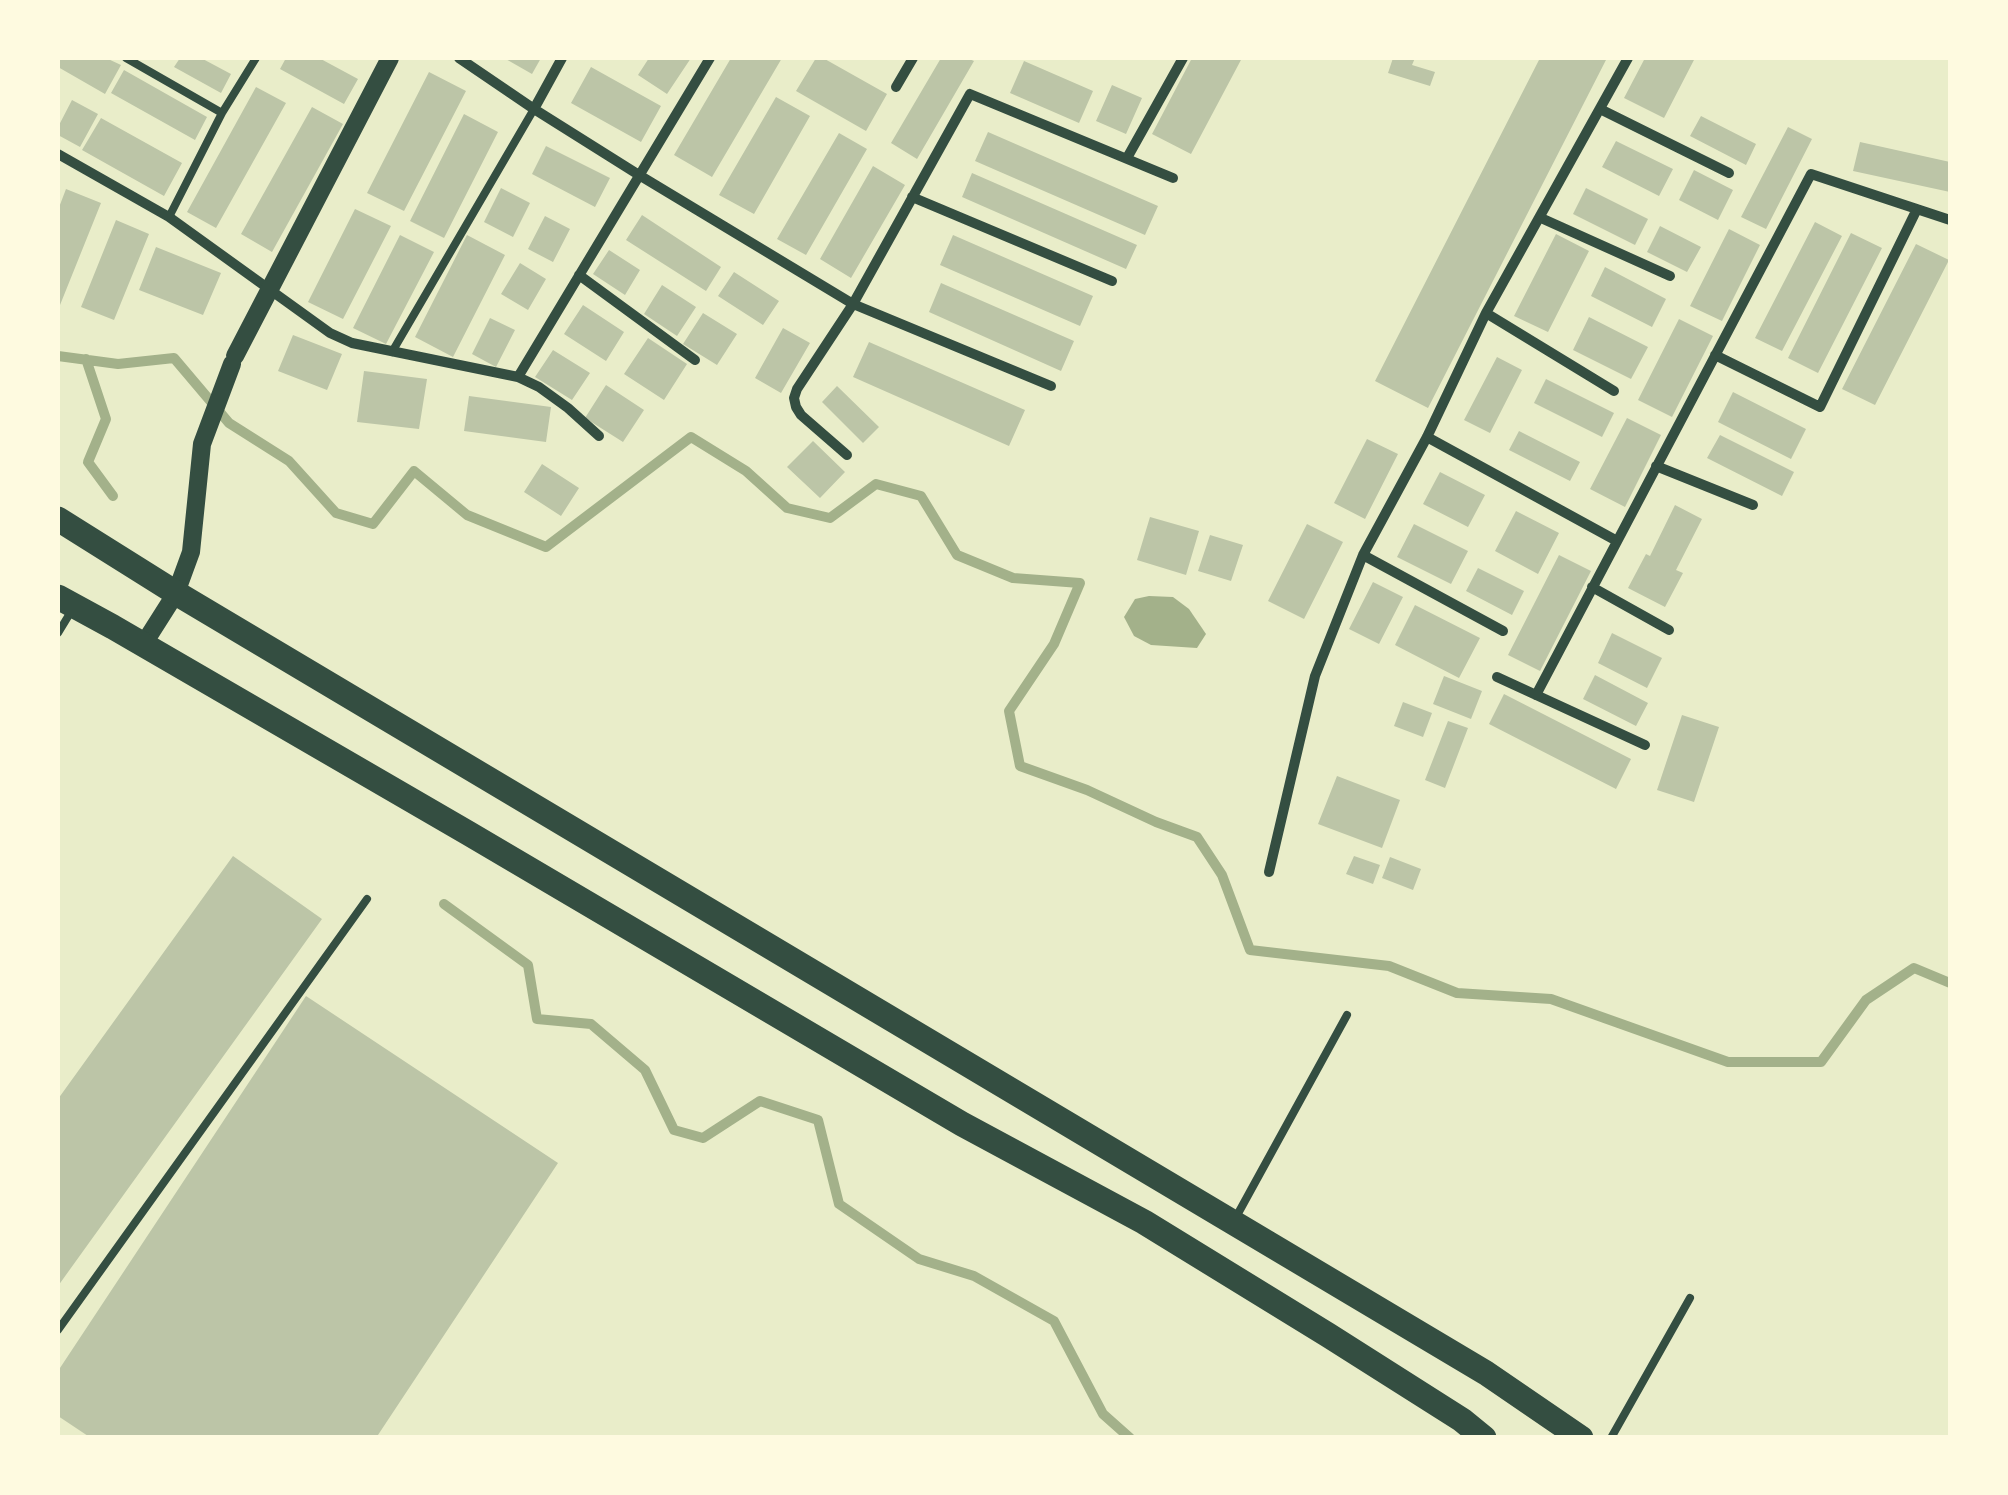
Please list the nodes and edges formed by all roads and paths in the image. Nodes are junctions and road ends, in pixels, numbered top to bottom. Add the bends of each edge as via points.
1 (126, 58) edge
2 (256, 58) edge
3 (390, 58) edge
4 (459, 58) edge
5 (562, 58) edge
6 (710, 58) edge
7 (913, 58) edge
8 (1184, 58) edge
9 (1628, 58) edge
10 (896, 88) dead end
11 (534, 109) junction
12 (1600, 109) junction
13 (222, 113) junction
14 (58, 154) edge
15 (1127, 158) junction
16 (1729, 173) dead end
17 (639, 175) junction
18 (1173, 178) dead end
19 (912, 196) junction
20 (1916, 209) junction
21 (168, 217) junction
22 (1541, 218) junction
23 (1950, 220) edge
24 (579, 275) junction
25 (1670, 276) dead end
26 (1112, 281) dead end
27 (270, 290) junction
28 (853, 304) junction
29 (1486, 313) junction
30 (392, 352) junction
31 (1715, 356) junction
32 (695, 360) dead end
33 (518, 377) junction
34 (1051, 386) dead end
35 (1614, 390) dead end
36 (599, 436) dead end
37 (1426, 437) junction
38 (848, 456) dead end
39 (1656, 466) junction
40 (1753, 505) dead end
41 (58, 519) edge
42 (1617, 541) junction
43 (1363, 556) junction
44 (1592, 587) junction
45 (176, 592) junction
46 (66, 602) edge
47 (1669, 630) dead end
48 (1503, 631) dead end
49 (58, 632) edge
50 (144, 645) junction
51 (1497, 676) dead end
52 (1536, 695) junction
53 (1645, 746) dead end
54 (1269, 872) dead end
55 (367, 899) dead end
56 (1347, 1015) dead end
57 (1233, 1223) junction
58 (1690, 1298) dead end
59 (58, 1330) edge
60 (1484, 1438) edge
61 (1580, 1438) edge
62 (1612, 1438) edge

1 - 13 lane
2 - 13 lane
3 - 27 street
4 - 11 street
5 - 11 street
6 - 17 street
7 - 10 street
8 - 15 street
9 - 12 street
11 - 17 street
11 - 30 lane
12 - 16 street
12 - 22 street
13 - 21 lane
14 - 21 street
15 - 18 street
15 - 19 street via 970,94
17 - 24 street
17 - 28 street
19 - 26 street
19 - 28 street
20 - 23 street
20 - 31 street via 1811,174
20 - 31 street via 1820,407
21 - 27 street
22 - 25 street
22 - 29 street
24 - 32 street
24 - 33 street
27 - 30 street via 330,333
27 - 45 street via 233,360 202,444 192,552
28 - 34 street
28 - 38 street via 794,398 800,415
29 - 35 street
29 - 37 street
30 - 33 street
31 - 39 street
33 - 36 street
37 - 42 street
37 - 43 street
39 - 40 street
39 - 42 street
41 - 45 main road
42 - 44 street
43 - 48 street
43 - 54 street via 1315,676
44 - 47 street
44 - 52 street
45 - 50 street
45 - 57 main road
46 - 49 lane
46 - 50 main road
50 - 60 main road via 962,1124 1144,1222
51 - 52 street
52 - 53 street
55 - 59 lane
56 - 57 lane
57 - 61 main road via 1486,1373
58 - 62 lane

